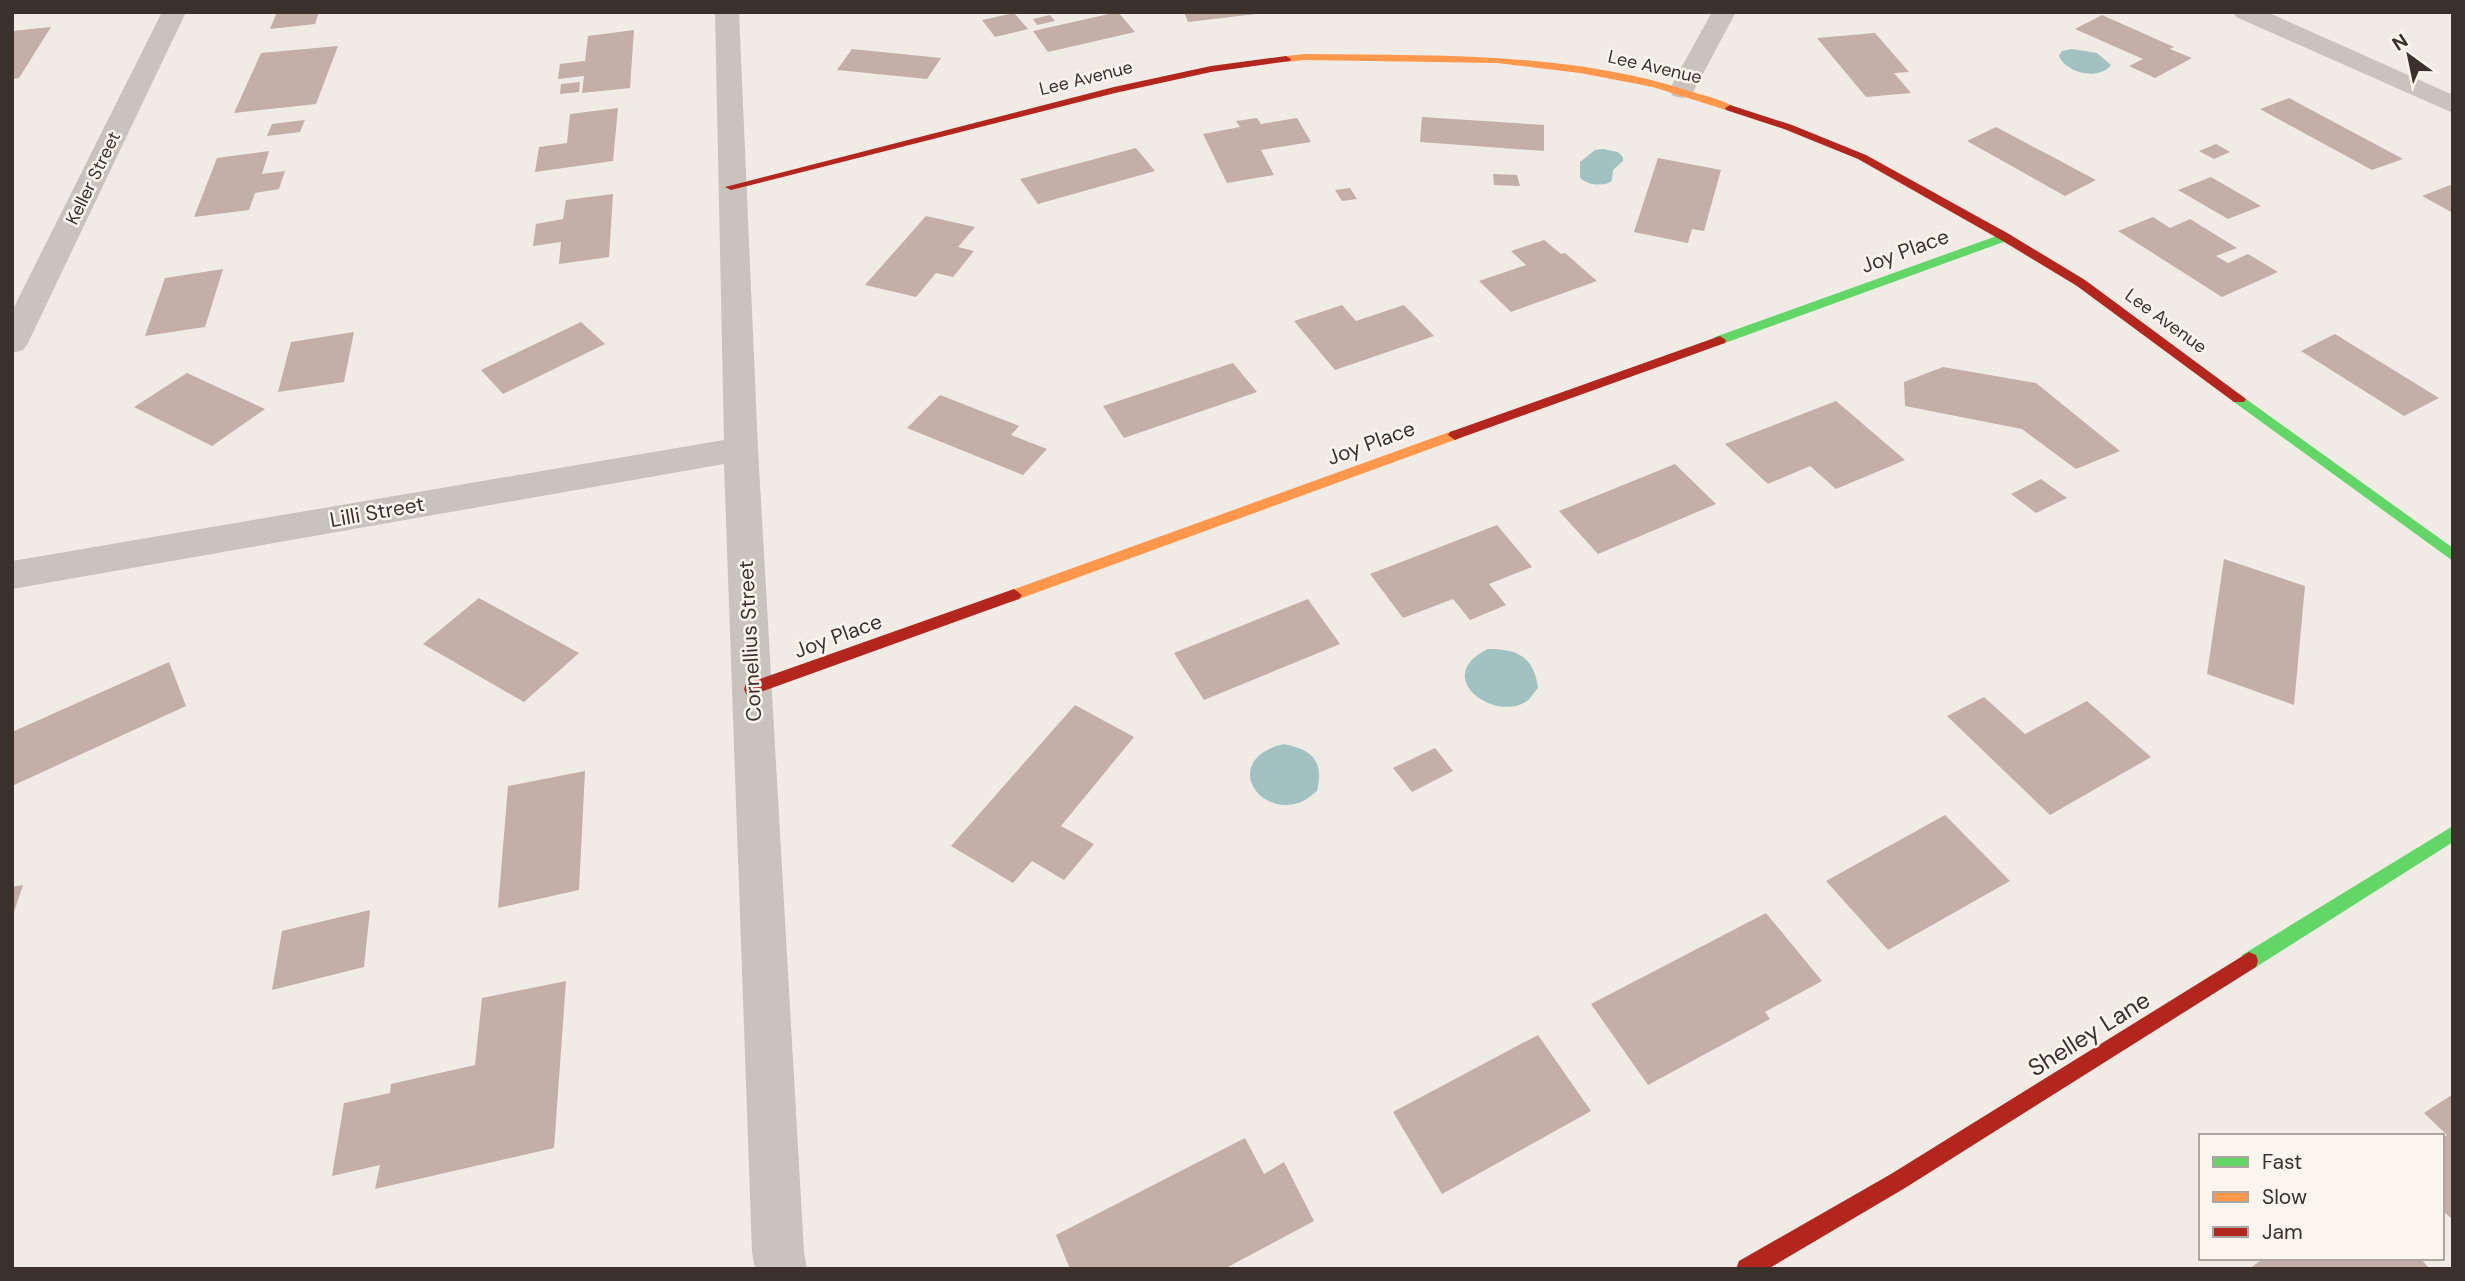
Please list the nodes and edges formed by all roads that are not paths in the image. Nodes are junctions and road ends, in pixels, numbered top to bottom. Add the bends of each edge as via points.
1 (174, 12) edge
2 (727, 12) edge
3 (1724, 12) edge
4 (2245, 12) edge
5 (1682, 90) junction
6 (2453, 105) edge
7 (731, 187) junction
8 (2005, 237) junction
9 (12, 343) edge
10 (741, 449) junction
11 (2453, 556) edge
12 (12, 575) edge
13 (752, 689) junction
14 (2453, 833) edge
15 (781, 1269) edge
16 (1747, 1269) edge

1 - 9 street, Keller Street
2 - 7 street, Cornellius Street
3 - 5 street
4 - 6 street
5 - 7 street, Lee Avenue via 1580,69 1497,60 1305,57 1211,69 1114,90
5 - 8 street, Lee Avenue via 1862,158
7 - 10 street, Cornellius Street
8 - 11 street, Lee Avenue via 2081,283
8 - 13 street, Joy Place
10 - 12 street, Lilli Street
10 - 13 street, Cornellius Street
13 - 15 street, Cornellius Street
14 - 16 street, Shelley Lane via 1898,1181

